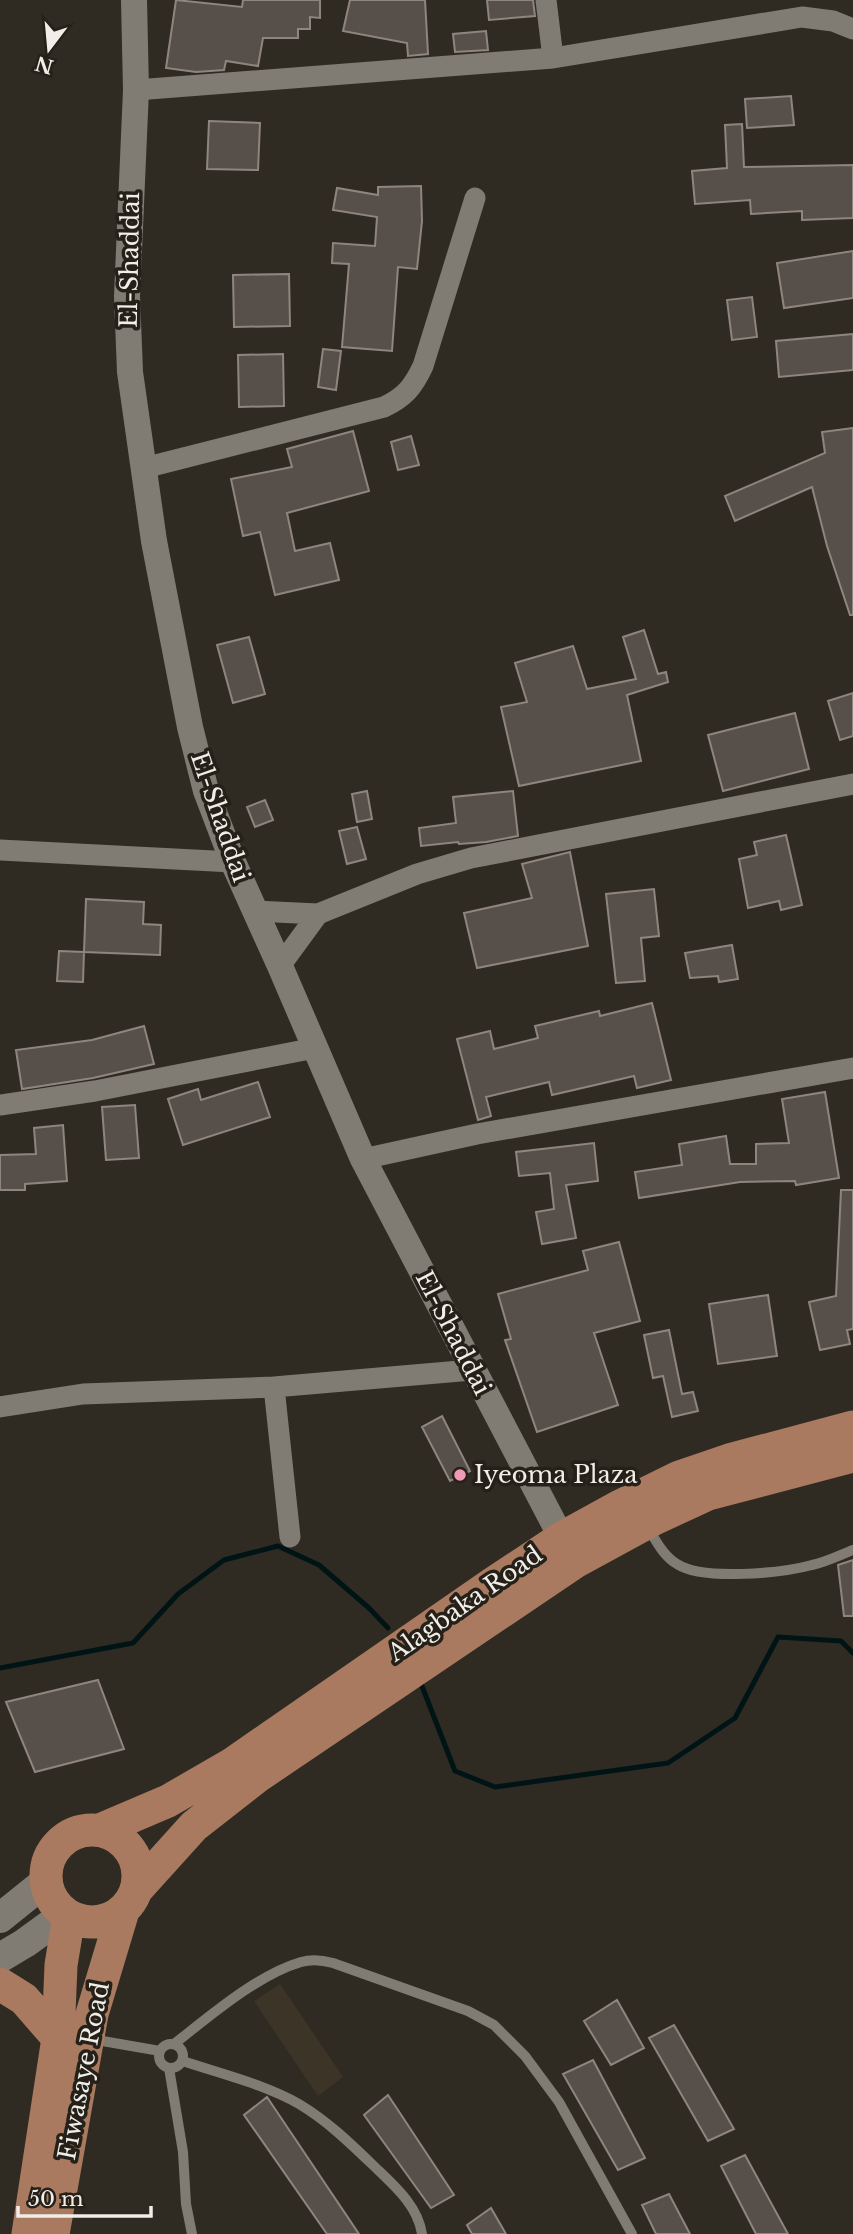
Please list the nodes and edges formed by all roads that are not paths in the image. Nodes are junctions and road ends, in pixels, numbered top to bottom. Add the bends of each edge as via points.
1 (134, 0) edge
2 (546, 0) edge
3 (853, 29) edge
4 (553, 58) junction
5 (136, 90) junction
6 (475, 198) dead end
7 (144, 468) junction
8 (853, 784) edge
9 (0, 849) edge
10 (233, 862) junction
11 (254, 911) junction
12 (318, 914) junction
13 (280, 966) junction
14 (314, 1048) junction
15 (853, 1068) edge
16 (0, 1105) edge
17 (363, 1159) junction
18 (472, 1370) junction
19 (274, 1387) junction
20 (0, 1407) edge
21 (853, 1427) edge
22 (853, 1456) edge
23 (645, 1523) junction
24 (290, 1537) dead end
25 (853, 1550) edge
26 (568, 1551) junction
27 (100, 1830) junction
28 (46, 1881) junction
29 (130, 1899) junction
30 (67, 1915) junction
31 (0, 1918) edge
32 (0, 1958) edge
33 (0, 1984) edge
34 (73, 2038) junction
35 (174, 2044) junction
36 (160, 2051) junction
37 (183, 2061) junction
38 (169, 2068) junction
39 (28, 2234) edge
40 (53, 2234) edge
41 (192, 2234) edge
42 (422, 2234) edge
43 (632, 2234) edge

1 - 5 street, El-Shaddai
2 - 4 street
3 - 4 street via 802,17
4 - 5 street
5 - 7 street, El-Shaddai via 127,296 130,372
6 - 7 street via 423,366 414,386 401,398 384,407
7 - 10 street, El-Shaddai via 190,727 206,791
8 - 12 street via 471,858 417,874
9 - 10 street
10 - 11 street, El-Shaddai
11 - 12 street
11 - 13 street, El-Shaddai
12 - 13 street
13 - 14 street, El-Shaddai
14 - 16 street
14 - 17 street, El-Shaddai
15 - 17 street via 477,1134
17 - 18 street, El-Shaddai
18 - 19 street
18 - 26 street, El-Shaddai
19 - 20 street via 83,1394
19 - 24 street
21 - 26 main road, Alagbaka Road via 679,1477 620,1506
22 - 23 main road, Alagbaka Road via 708,1494
23 - 25 lane via 675,1564 725,1574 812,1565
23 - 26 main road, Alagbaka Road
26 - 27 main road, Alagbaka Road via 232,1765 180,1796
26 - 29 main road, Alagbaka Road via 194,1826
27 - 28 main road via 85,1830 60,1842 46,1867
27 - 29 main road via 127,1844 135,1857 139,1872
28 - 30 main road via 52,1899
28 - 31 main road
29 - 30 main road via 111,1919 83,1922
29 - 34 main road, Fiwasaye Road via 92,2014
30 - 32 main road
30 - 34 main road, Fiwasaye Road via 61,1965
33 - 34 main road
34 - 36 lane
34 - 39 main road, Fiwasaye Road
34 - 40 main road, Fiwasaye Road
35 - 36 lane
35 - 37 lane via 183,2051
35 - 43 lane via 275,1973 318,1960 468,2011 494,2025 525,2056 559,2102
36 - 38 lane via 160,2062
37 - 38 lane
37 - 42 lane via 278,2093 337,2130 400,2191 419,2219
38 - 41 lane

